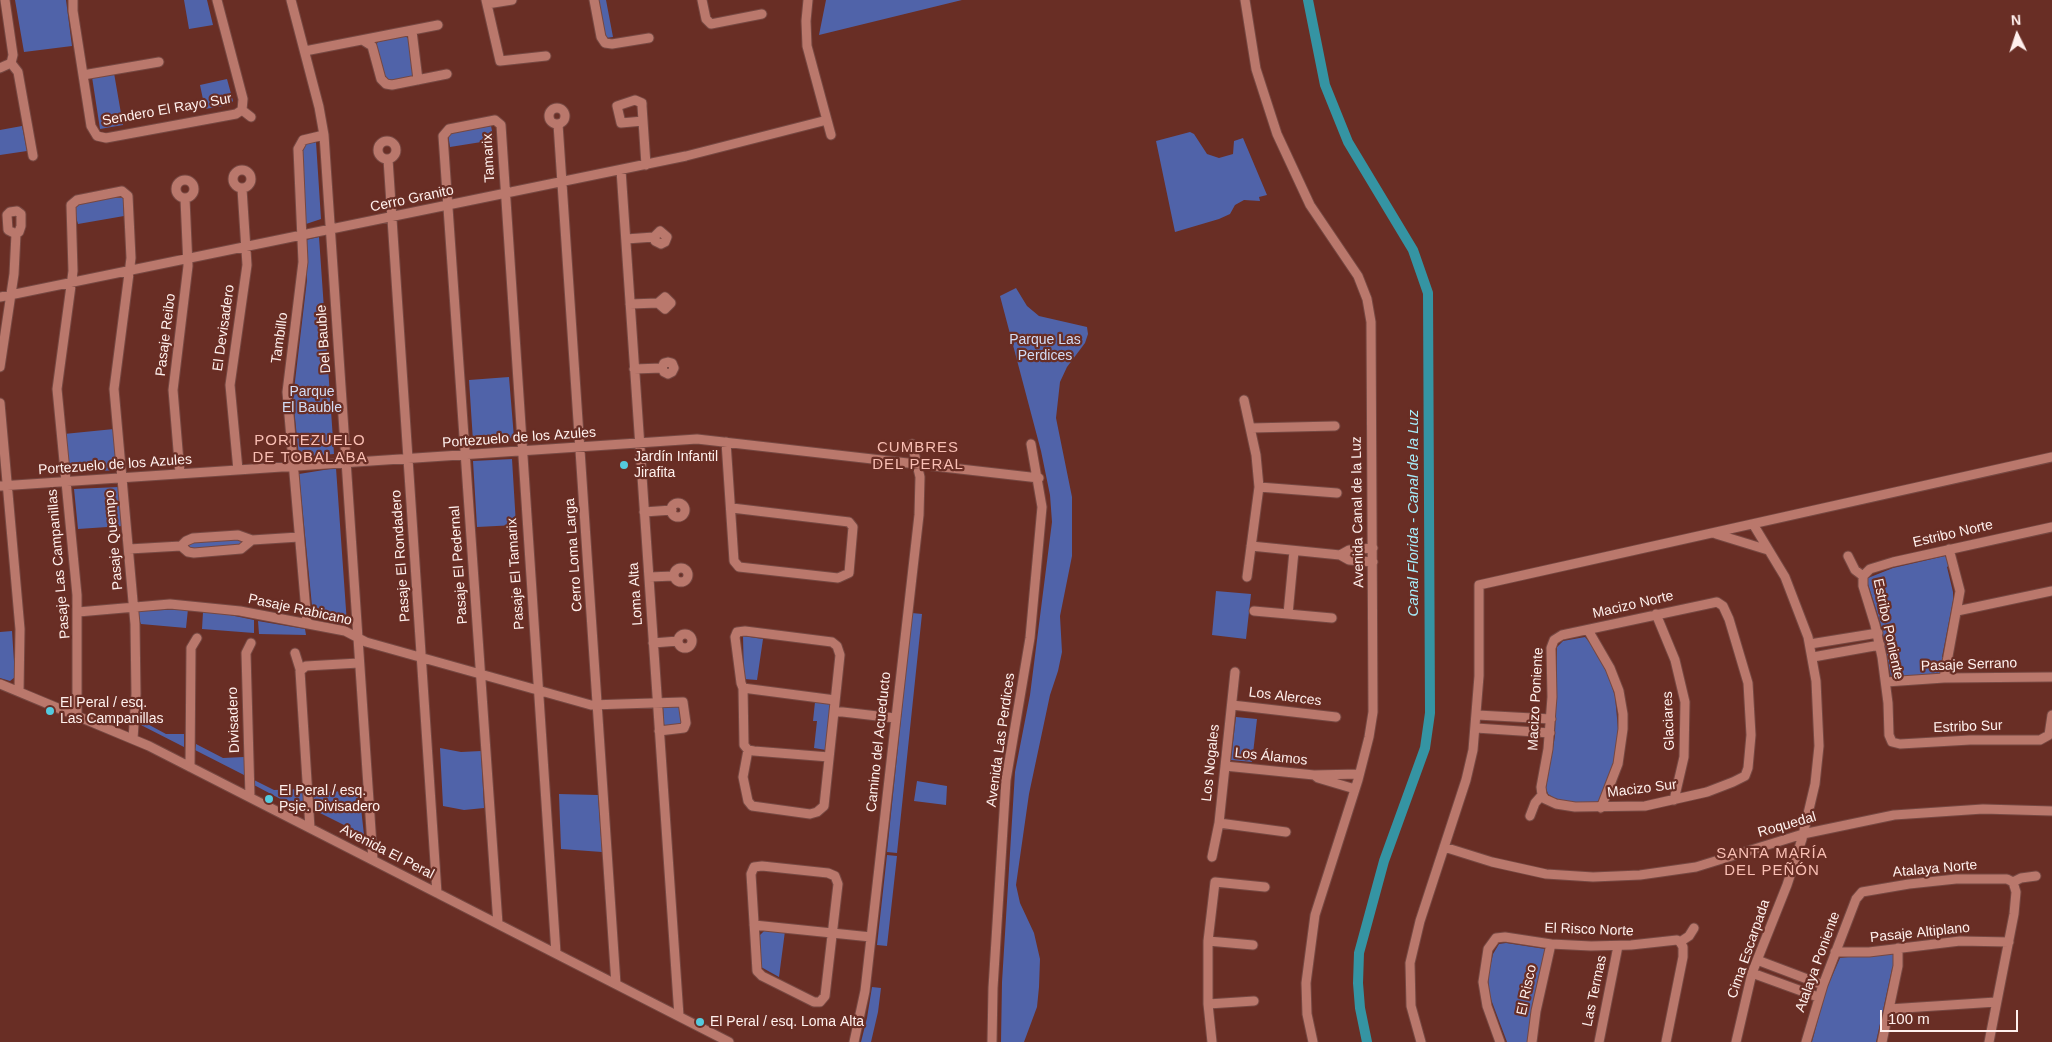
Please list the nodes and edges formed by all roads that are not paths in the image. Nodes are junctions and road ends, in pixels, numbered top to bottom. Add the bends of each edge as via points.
1 (5, 0) edge
2 (73, 0) edge
3 (217, 0) edge
4 (291, 0) edge
5 (512, 0) edge
6 (594, 0) edge
7 (702, 0) edge
8 (808, 0) edge
9 (1245, 0) edge
10 (487, 2) edge
11 (762, 14) dead end
12 (438, 25) dead end
13 (412, 31) junction
14 (649, 38) dead end
15 (364, 41) junction
16 (305, 51) junction
17 (546, 56) dead end
18 (159, 62) dead end
19 (11, 63) junction
20 (0, 68) edge
21 (447, 74) dead end
22 (83, 75) junction
23 (418, 80) junction
24 (242, 110) junction
25 (251, 117) dead end
26 (827, 120) junction
27 (643, 121) dead end
28 (558, 124) dead end
29 (469, 125) joint
30 (324, 135) junction
31 (831, 135) dead end
32 (33, 156) dead end
33 (388, 159) dead end
34 (646, 165) junction
35 (621, 170) junction
36 (562, 182) junction
37 (242, 189) dead end
38 (125, 192) joint
39 (504, 194) junction
40 (185, 199) dead end
41 (448, 205) junction
42 (392, 217) junction
43 (330, 230) junction
44 (16, 234) dead end
45 (302, 236) junction
46 (654, 237) dead end
47 (626, 239) junction
48 (247, 247) junction
49 (188, 258) junction
50 (130, 271) junction
51 (70, 283) junction
52 (10, 295) junction
53 (0, 297) edge
54 (658, 303) dead end
55 (630, 304) junction
56 (0, 368) edge
57 (662, 368) dead end
58 (634, 370) junction
59 (1244, 400) dead end
60 (0, 403) edge
61 (1335, 426) dead end
62 (1251, 428) junction
63 (726, 442) junction
64 (640, 443) junction
65 (912, 444) dead end
66 (1031, 444) dead end
67 (580, 447) junction
68 (522, 451) junction
69 (466, 455) junction
70 (2052, 457) edge
71 (408, 459) junction
72 (346, 463) junction
73 (918, 464) junction
74 (293, 467) junction
75 (238, 470) junction
76 (180, 474) junction
77 (122, 478) junction
78 (1039, 478) junction
79 (66, 482) junction
80 (4, 486) edge
81 (1259, 487) junction
82 (1337, 492) dead end
83 (732, 508) junction
84 (672, 510) dead end
85 (644, 512) junction
86 (1753, 524) junction
87 (2052, 526) edge
88 (1712, 533) junction
89 (300, 537) junction
90 (252, 540) junction
91 (180, 546) junction
92 (1251, 546) junction
93 (1373, 548) junction
94 (129, 549) junction
95 (1949, 549) junction
96 (1768, 550) junction
97 (1294, 551) junction
98 (1340, 555) junction
99 (1848, 556) dead end
100 (1373, 562) junction
101 (688, 575) dead end
102 (1863, 576) junction
103 (649, 577) junction
104 (1247, 577) dead end
105 (2052, 591) edge
106 (134, 606) junction
107 (1254, 611) dead end
108 (78, 612) junction
109 (1957, 612) junction
110 (1288, 614) junction
111 (1656, 614) junction
112 (1332, 618) dead end
113 (307, 623) junction
114 (1588, 630) junction
115 (1878, 633) junction
116 (196, 638) dead end
117 (358, 638) junction
118 (1554, 640) joint
119 (678, 641) dead end
120 (653, 643) junction
121 (251, 644) dead end
122 (1810, 644) junction
123 (1880, 645) junction
124 (295, 652) dead end
125 (1813, 657) junction
126 (421, 658) junction
127 (359, 663) junction
128 (300, 669) junction
129 (1235, 672) dead end
130 (481, 674) junction
131 (2052, 677) edge
132 (1944, 678) junction
133 (1886, 682) junction
134 (0, 684) edge
135 (744, 688) junction
136 (538, 690) junction
137 (19, 691) junction
138 (835, 700) junction
139 (657, 703) junction
140 (1232, 705) junction
141 (598, 706) junction
142 (834, 711) junction
143 (1477, 714) junction
144 (77, 715) junction
145 (2052, 715) edge
146 (1336, 717) dead end
147 (895, 718) junction
148 (1551, 719) junction
149 (1476, 728) junction
150 (659, 731) junction
151 (1550, 733) junction
152 (133, 739) junction
153 (1892, 742) joint
154 (748, 750) junction
155 (829, 757) junction
156 (1225, 766) junction
157 (190, 767) junction
158 (1314, 774) junction
159 (1359, 774) junction
160 (1745, 776) joint
161 (1355, 789) junction
162 (1542, 795) junction
163 (250, 797) junction
164 (1674, 800) junction
165 (1601, 808) junction
166 (2052, 811) edge
167 (1530, 816) dead end
168 (1219, 823) junction
169 (310, 828) junction
170 (1286, 832) dead end
171 (1803, 834) junction
172 (1444, 847) junction
173 (1212, 857) dead end
174 (373, 860) junction
175 (2036, 876) dead end
176 (2013, 882) junction
177 (1265, 887) dead end
178 (437, 892) junction
179 (1860, 894) joint
180 (498, 924) junction
181 (754, 924) junction
182 (1694, 928) dead end
183 (832, 933) junction
184 (871, 937) junction
185 (1208, 941) junction
186 (1680, 942) junction
187 (2009, 942) junction
188 (1551, 944) junction
189 (1253, 945) dead end
190 (1618, 946) junction
191 (1898, 948) junction
192 (1835, 952) junction
193 (556, 953) junction
194 (1757, 960) junction
195 (1752, 973) junction
196 (616, 984) junction
197 (1822, 985) junction
198 (1818, 997) junction
199 (1254, 1001) dead end
200 (1996, 1002) junction
201 (1208, 1004) junction
202 (1889, 1009) junction
203 (679, 1016) junction
204 (729, 1042) edge
205 (854, 1042) edge
206 (992, 1042) edge
207 (1212, 1042) edge
208 (1312, 1042) edge
209 (1421, 1042) edge
210 (1500, 1042) edge
211 (1532, 1042) edge
212 (1599, 1042) edge
213 (1666, 1042) edge
214 (1736, 1042) edge
215 (1806, 1042) edge
216 (1882, 1042) edge
217 (1989, 1042) edge

1 - 19 street via 13,55
2 - 22 street
3 - 24 street via 243,99
4 - 16 street, Del Bauble
5 - 10 street
6 - 14 street via 605,43
7 - 11 street via 706,19 711,24
8 - 26 street via 807,46
9 - 93 street, Avenida Canal de la Luz via 1256,69 1277,134 1310,205 1358,276 1370,310
10 - 17 street via 500,61
12 - 13 street
13 - 15 street
13 - 23 street
15 - 16 street
15 - 23 street via 372,46 381,79 386,84
16 - 30 street, Del Bauble
18 - 22 street
19 - 20 street
19 - 32 street via 18,72
21 - 23 street
22 - 24 street, Sendero El Rayo Sur via 91,126 97,136 106,138 236,114
24 - 25 street
26 - 31 street
26 - 34 street, Cerro Granito
27 - 34 street
28 - 36 street, Cerro Loma Larga
29 - 39 street, Tamarix via 495,120 500,123
29 - 41 street, Pasaje El Pedernal via 449,129 443,136
30 - 43 street, Del Bauble
30 - 45 street, Tambillo via 303,140 298,149
33 - 42 street, Pasaje El Rondadero
34 - 35 street, Cerro Granito
35 - 36 street, Cerro Granito
35 - 47 street, Loma Alta
36 - 39 street, Cerro Granito
36 - 67 street, Cerro Loma Larga
37 - 48 street, El Devisadero
38 - 50 street, Pasaje Quempo via 129,207
38 - 51 street, Pasaje Las Campanillas via 94,196 73,203 74,259
39 - 41 street, Cerro Granito
39 - 68 street, Pasaje El Tamarix
40 - 49 street, Pasaje Reibo
41 - 42 street, Cerro Granito
41 - 69 street, Pasaje El Pedernal
42 - 43 street, Cerro Granito
42 - 71 street, Pasaje El Rondadero
43 - 45 street, Cerro Granito
43 - 72 street, Del Bauble
44 - 52 street
45 - 48 street, Cerro Granito
45 - 74 street, Tambillo via 303,270 287,392
46 - 47 street
47 - 55 street, Loma Alta
48 - 49 street, Cerro Granito
48 - 75 street, El Devisadero via 230,385
49 - 50 street, Cerro Granito
49 - 76 street, Pasaje Reibo via 173,384
50 - 51 street, Cerro Granito
50 - 77 street, Pasaje Quempo via 114,382
51 - 52 street, Cerro Granito
51 - 79 street, Pasaje Las Campanillas via 57,382
52 - 53 street, Cerro Granito
52 - 56 street
54 - 55 street
55 - 58 street, Loma Alta
57 - 58 street
58 - 64 street, Loma Alta
59 - 62 street
60 - 80 street
61 - 62 street
62 - 81 street
63 - 64 street, Portezuelo de los Azules
63 - 73 street, Portezuelo de los Azules
63 - 83 street
64 - 67 street, Portezuelo de los Azules
64 - 85 street, Loma Alta
65 - 73 street, Camino del Acueducto
66 - 78 street, Avenida Las Perdices
67 - 68 street, Portezuelo de los Azules
67 - 141 street, Cerro Loma Larga
68 - 69 street, Portezuelo de los Azules
68 - 136 street, Pasaje El Tamarix
69 - 71 street, Portezuelo de los Azules
69 - 130 street, Pasaje El Pedernal
70 - 86 street
71 - 72 street, Portezuelo de los Azules
71 - 126 street, Pasaje El Rondadero
72 - 74 street, Portezuelo de los Azules
72 - 117 street, Del Bauble
73 - 78 street, Portezuelo de los Azules
73 - 147 street, Camino del Acueducto via 919,515
74 - 75 street, Portezuelo de los Azules
74 - 89 street, Tambillo
75 - 76 street, Portezuelo de los Azules
76 - 77 street, Portezuelo de los Azules
77 - 79 street, Portezuelo de los Azules
77 - 94 street, Pasaje Quempo
78 - 206 street, Avenida Las Perdices via 1042,507 1030,638 1006,780
79 - 80 street, Portezuelo de los Azules
79 - 108 street, Pasaje Las Campanillas
80 - 137 street via 20,629
81 - 82 street
81 - 92 street
83 - 83 street via 849,522 853,527 849,572 838,578 739,567 734,561
84 - 85 street
85 - 103 street, Loma Alta
86 - 88 street
86 - 96 street, Cima Escarpada
87 - 95 street, Estribo Norte
88 - 96 street
88 - 143 street via 1479,585
89 - 90 street
89 - 113 street, Tambillo
90 - 91 street via 238,535 193,538
90 - 91 street via 241,549 194,553
91 - 94 street
92 - 97 street
92 - 104 street
93 - 98 street via 1349,550
93 - 100 street, Avenida Canal de la Luz
94 - 106 street, Pasaje Quempo
95 - 102 street, Estribo Norte via 1878,566
95 - 109 street via 1959,587
96 - 122 street, Cima Escarpada via 1793,596
97 - 98 street
97 - 110 street
98 - 100 street via 1349,560
99 - 102 street, Estribo Poniente
100 - 159 street, Avenida Canal de la Luz via 1373,712
101 - 103 street via 682,569 674,576
102 - 115 street, Estribo Poniente via 1863,586
103 - 120 street, Loma Alta
105 - 109 street
106 - 108 street, Pasaje Rabicano
106 - 113 street, Pasaje Rabicano via 213,607
106 - 152 street, Pasaje Quempo via 136,694
107 - 110 street
108 - 144 street, Pasaje Las Campanillas
109 - 132 street
110 - 112 street
111 - 114 street, Macizo Norte
111 - 160 street, Macizo Norte via 1706,602 1719,602 1724,609 1748,683 1751,724
111 - 164 street, Glaciares via 1676,660 1685,702 1684,757
113 - 117 street, Pasaje Rabicano via 345,631
114 - 118 street, Macizo Norte via 1562,635
114 - 165 street via 1610,668 1623,714 1618,764
115 - 122 street
115 - 123 street, Estribo Poniente
116 - 157 street via 191,648
117 - 126 street, Pasaje Rabicano
117 - 127 street, Del Bauble
118 - 148 street, Macizo Poniente via 1551,648
119 - 120 street
120 - 139 street, Loma Alta
121 - 163 street, Divisadero via 246,653
122 - 125 street, Cima Escarpada
123 - 125 street
123 - 133 street, Estribo Poniente
124 - 128 street
125 - 171 street, Cima Escarpada via 1818,703 1818,757
126 - 130 street, Pasaje Rabicano
126 - 178 street, Pasaje El Rondadero
127 - 128 street
127 - 174 street, Del Bauble
128 - 169 street
129 - 140 street, Los Nogales
130 - 136 street, Pasaje Rabicano
130 - 180 street, Pasaje El Pedernal
131 - 132 street, Pasaje Serrano
132 - 133 street, Pasaje Serrano
133 - 153 street, Estribo Poniente
134 - 137 street, Avenida El Peral
135 - 138 street
135 - 138 street via 736,637 738,632 832,642 840,655
135 - 154 street via 744,745
136 - 141 street, Pasaje Rabicano
136 - 193 street, Pasaje El Tamarix
137 - 144 street, Avenida El Peral
138 - 142 street
139 - 141 street, Pasaje Rabicano
139 - 150 street, Loma Alta
139 - 150 street, Pasaje Rabicano via 683,702 686,723 682,729
140 - 146 street, Los Alerces
140 - 156 street, Los Nogales
141 - 196 street, Cerro Loma Larga
142 - 147 street
142 - 155 street
143 - 148 street
143 - 149 street
144 - 152 street, Avenida El Peral
145 - 153 street, Estribo Sur via 2049,735 2037,741
147 - 184 street, Camino del Acueducto
148 - 151 street, Macizo Poniente
149 - 151 street
149 - 172 street via 1469,769
150 - 203 street, Loma Alta
151 - 162 street, Macizo Poniente
152 - 157 street, Avenida El Peral
154 - 155 street
154 - 155 street via 743,777 752,806 805,814 817,812 824,806
156 - 158 street, Los Álamos
156 - 168 street, Los Nogales
157 - 163 street, Avenida El Peral
158 - 159 street, Los Álamos
158 - 161 street, Los Álamos
159 - 161 street, Avenida Canal de la Luz
160 - 164 street, Macizo Sur via 1722,787
161 - 208 street, Avenida Canal de la Luz via 1314,916 1306,983
162 - 165 street, Macizo Sur via 1556,804
162 - 167 street, Macizo Poniente
163 - 169 street, Avenida El Peral
164 - 165 street, Macizo Sur
166 - 171 street, Roquedal via 1983,809 1926,812
168 - 170 street
168 - 173 street, Los Nogales
169 - 174 street, Avenida El Peral
171 - 172 street, Roquedal via 1696,867 1609,877 1532,871
171 - 194 street, Cima Escarpada
172 - 209 street via 1409,968 1411,1006
174 - 178 street, Avenida El Peral
175 - 176 street
176 - 179 street, Atalaya Norte via 2000,878 1940,880
176 - 187 street via 2016,898
177 - 185 street via 1216,882
178 - 180 street, Avenida El Peral
179 - 192 street, Atalaya Poniente
180 - 193 street, Avenida El Peral
181 - 183 street
181 - 183 street via 757,971 814,1002 820,1002 825,996
181 - 183 street via 751,874 754,867 762,866 835,876 838,884
182 - 186 street
183 - 184 street
184 - 205 street, Camino del Acueducto via 863,1006
185 - 189 street
185 - 201 street
186 - 190 street, El Risco Norte
186 - 213 street via 1683,958
187 - 191 street, Pasaje Altiplano via 1960,941
187 - 200 street
188 - 190 street, El Risco Norte
188 - 210 street, El Risco Norte via 1505,937 1496,938 1488,949 1483,982 1485,999
188 - 211 street, El Risco
190 - 212 street, Las Termas
191 - 192 street, Pasaje Altiplano
191 - 202 street via 1899,960
192 - 197 street, Atalaya Poniente
193 - 196 street, Avenida El Peral
194 - 195 street, Cima Escarpada
194 - 197 street
195 - 198 street
195 - 214 street, Cima Escarpada
196 - 203 street, Avenida El Peral
197 - 198 street, Atalaya Poniente
198 - 215 street, Atalaya Poniente
199 - 201 street
200 - 202 street
200 - 217 street
201 - 207 street
202 - 216 street
203 - 204 street, Avenida El Peral

